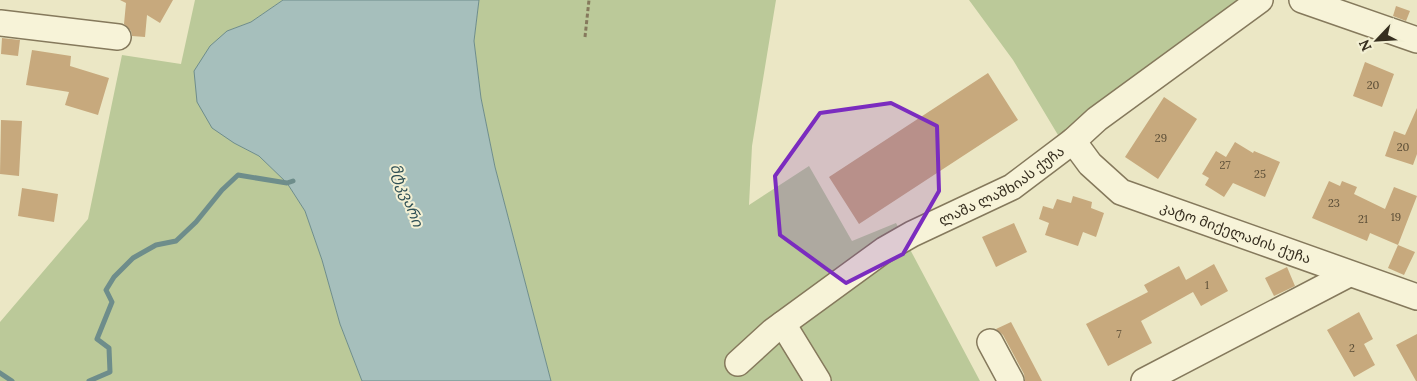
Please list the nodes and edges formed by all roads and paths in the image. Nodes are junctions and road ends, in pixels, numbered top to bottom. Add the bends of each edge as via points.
1 (589, 0) edge
2 (1260, 0) edge
3 (1302, 0) edge
4 (0, 23) edge
5 (585, 37) dead end
6 (118, 38) dead end
7 (1417, 40) edge
8 (1073, 141) junction
9 (1349, 274) junction
10 (1417, 297) edge
11 (783, 324) junction
12 (990, 342) dead end
13 (738, 362) dead end
14 (818, 381) edge
15 (1011, 381) edge
16 (1144, 381) edge

1 - 5 path
2 - 8 street, ლაშა ლაშხიას ქუჩა
3 - 7 street
4 - 6 street
8 - 9 street, კატო მიქელაძის ქუჩა via 1090,164 1121,192
8 - 11 street, ლაშა ლაშხიას ქუჩა via 1012,187 884,250
9 - 10 street, კატო მიქელაძის ქუჩა
9 - 16 street
11 - 13 street, ლაშა ლაშხიას ქუჩა
11 - 14 street
12 - 15 street

